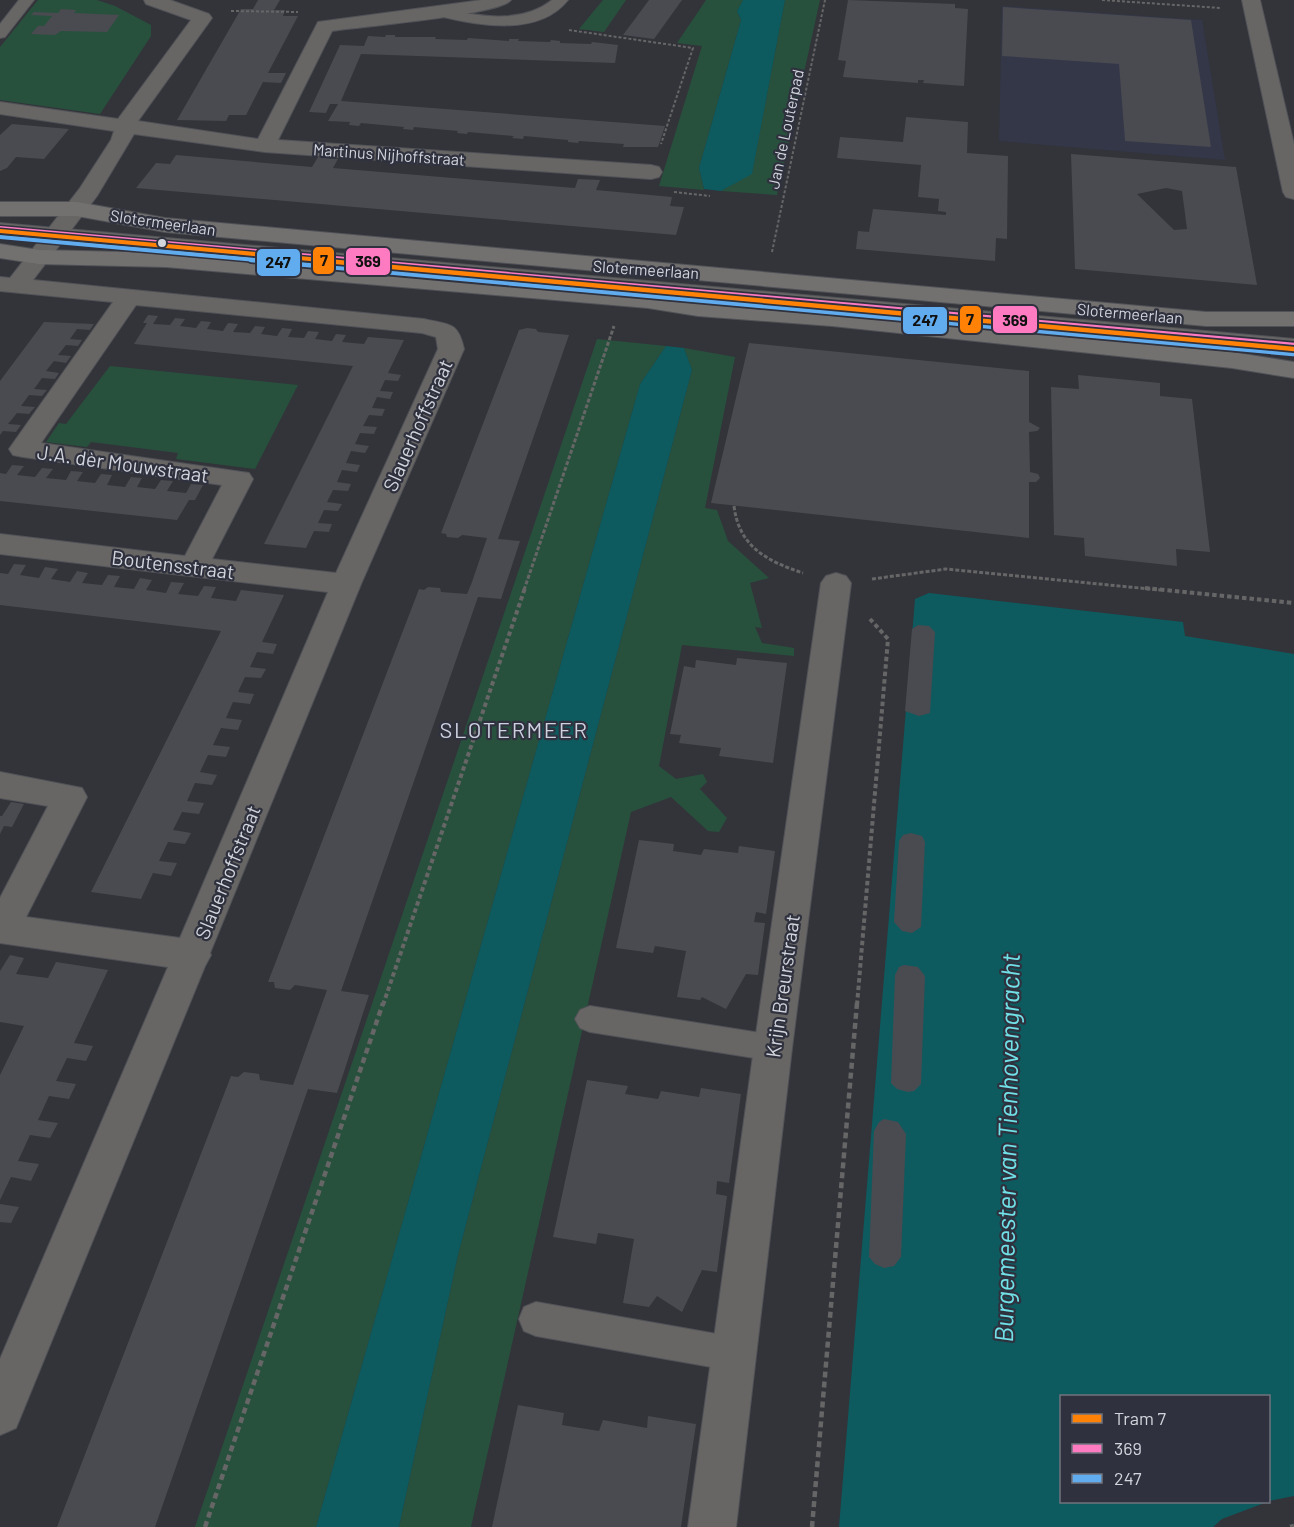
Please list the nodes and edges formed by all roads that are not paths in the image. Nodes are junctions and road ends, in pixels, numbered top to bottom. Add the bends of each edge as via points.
1 (27, 0) edge
2 (153, 0) edge
3 (502, 0) edge
4 (561, 0) edge
5 (1253, 5) edge
6 (440, 12) junction
7 (0, 34) edge
8 (0, 108) edge
9 (127, 128) junction
10 (265, 146) junction
11 (1289, 152) edge
12 (651, 172) road end
13 (1294, 192) edge
14 (0, 208) edge
15 (77, 210) junction
16 (0, 228) edge
17 (58, 233) junction
18 (0, 251) edge
19 (39, 257) junction
20 (8, 285) edge
21 (129, 297) junction
22 (0, 306) edge
23 (1294, 319) edge
24 (1294, 345) edge
25 (1294, 370) edge
26 (0, 544) edge
27 (194, 566) junction
28 (836, 583) road end
29 (346, 584) junction
30 (0, 785) edge
31 (1, 928) edge
32 (193, 955) junction
33 (590, 1019) dead end
34 (773, 1048) junction
35 (536, 1319) dead end
36 (734, 1354) junction
37 (0, 1412) edge
38 (712, 1527) edge

1 - 7 lane
2 - 9 street via 202,18 129,116
3 - 6 street
4 - 6 lane via 541,14 525,18 463,18
5 - 11 street via 1276,80
6 - 10 street via 325,26
8 - 9 street, Martinus Nijhoffstraat
9 - 10 street, Martinus Nijhoffstraat
9 - 15 street
10 - 12 street, Martinus Nijhoffstraat
11 - 13 street
14 - 15 main road, Slotermeerlaan
15 - 17 street
15 - 23 main road, Slotermeerlaan via 165,225 841,288 1223,321
16 - 17 lane, Slotermeerlaan
17 - 19 street
17 - 24 lane, Slotermeerlaan
18 - 19 main road, Slotermeerlaan
19 - 20 street
19 - 25 main road, Slotermeerlaan via 166,260 648,301 1232,360
20 - 21 street
20 - 22 street
21 - 27 street, J.A. dèr Mouwstraat via 22,449 239,479
21 - 29 street, Slauerhoffstraat via 424,326 448,333 451,349
26 - 27 street, Boutensstraat
27 - 29 street, Boutensstraat
28 - 34 street, Krijn Breurstraat
29 - 32 street, Slauerhoffstraat
30 - 31 street via 70,796
31 - 32 street
32 - 37 street, Slauerhoffstraat
33 - 34 lane
34 - 36 street, Krijn Breurstraat
35 - 36 lane
36 - 38 street, Krijn Breurstraat

